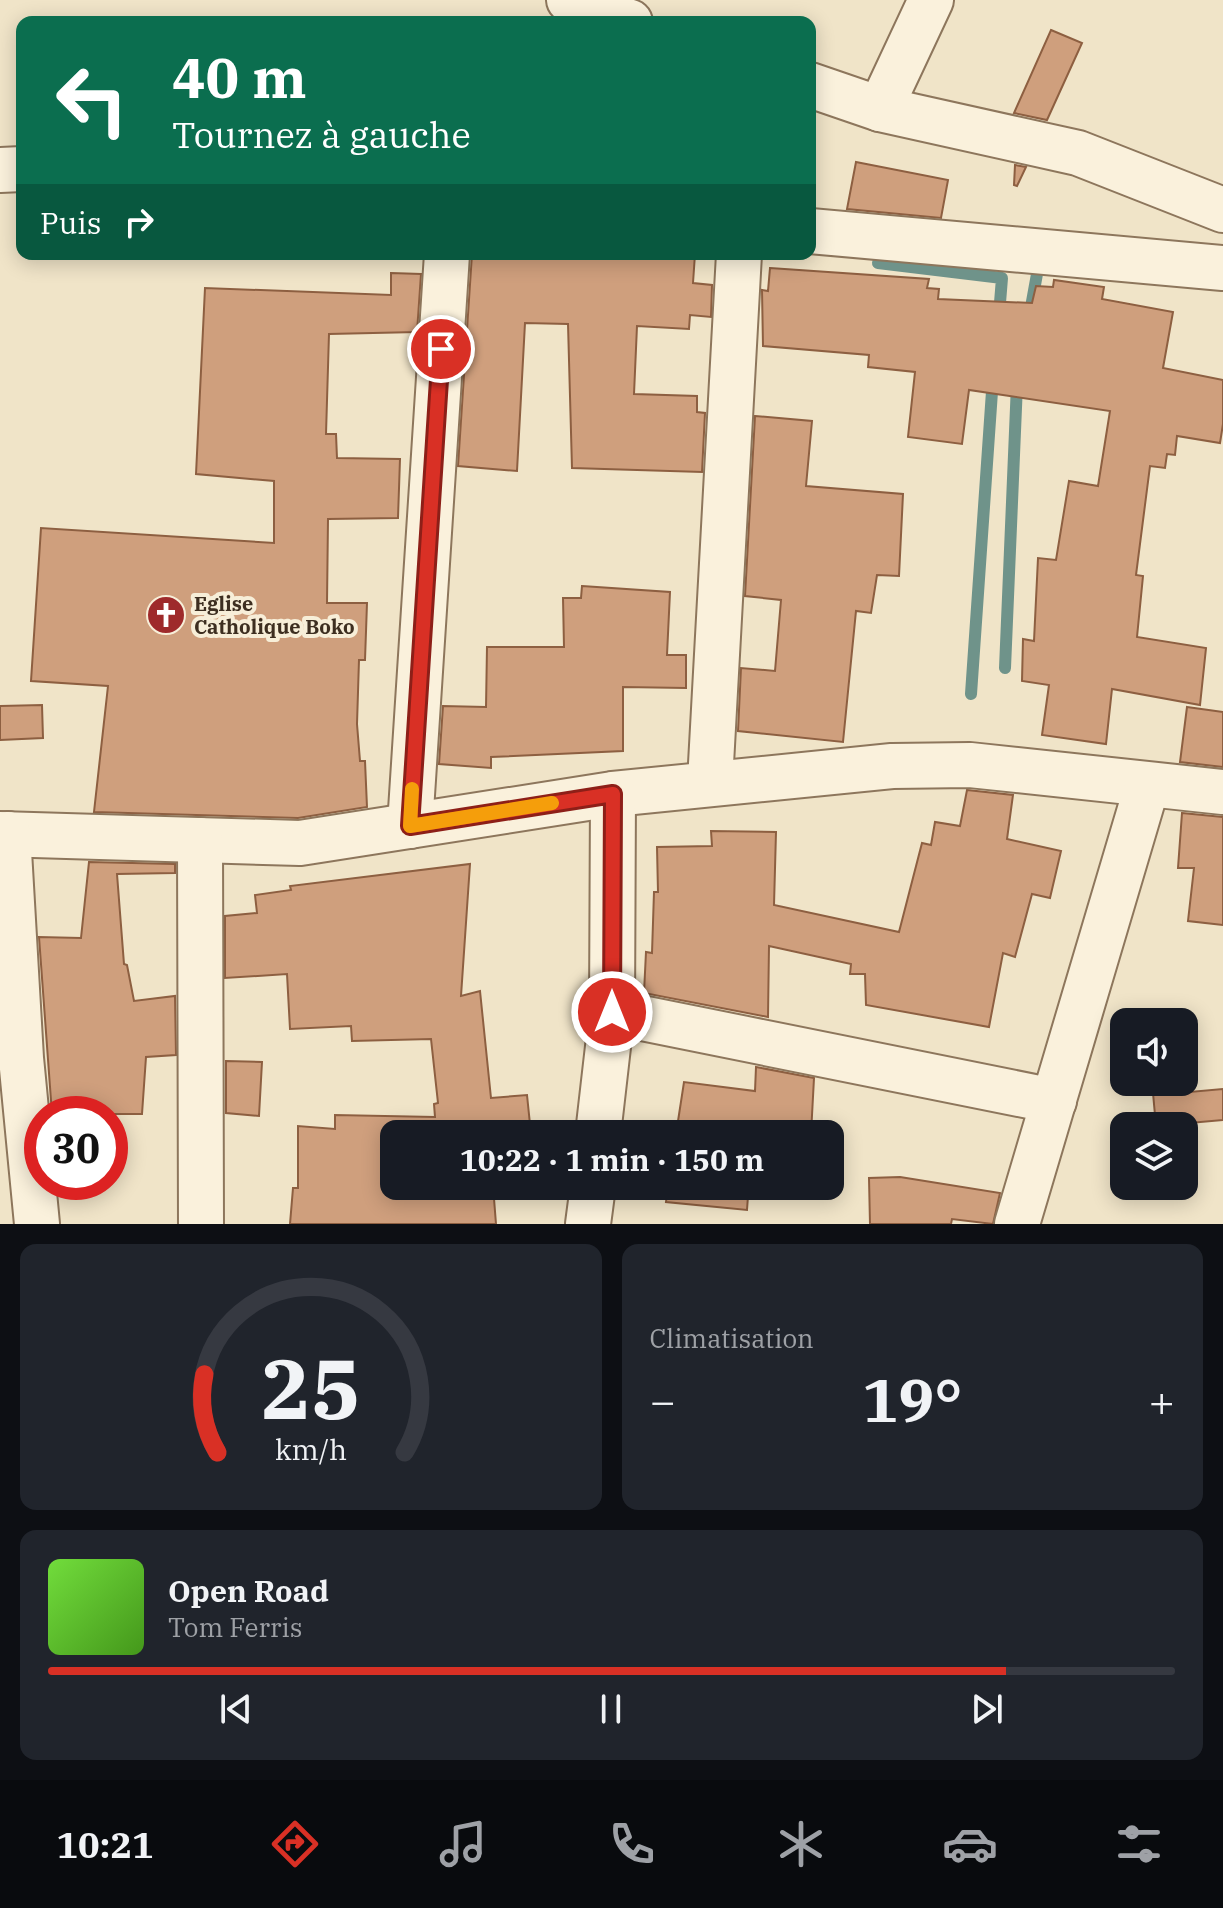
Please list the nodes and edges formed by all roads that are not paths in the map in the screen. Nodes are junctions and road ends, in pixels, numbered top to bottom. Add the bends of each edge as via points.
1 (931, 0) edge
2 (816, 87) edge
3 (880, 109) junction
4 (1223, 210) edge
5 (816, 232) edge
6 (447, 260) edge
7 (739, 260) edge
8 (1223, 268) edge
9 (710, 782) junction
10 (1147, 786) junction
11 (1223, 792) edge
12 (613, 794) junction
13 (410, 826) junction
14 (4, 834) edge
15 (200, 840) junction
16 (612, 1012) junction
17 (1054, 1101) junction
18 (600, 1120) edge
19 (591, 1200) edge
20 (37, 1224) edge
21 (201, 1224) edge
22 (588, 1224) edge
23 (1017, 1224) edge

1 - 3 street
2 - 3 street
3 - 4 street via 1078,153
5 - 8 street
6 - 13 street
7 - 9 street
9 - 10 street via 892,766 970,765
9 - 12 street
10 - 11 street
10 - 17 street
12 - 13 street
12 - 16 street
13 - 15 street via 300,843
14 - 15 street
14 - 20 street
15 - 21 street
16 - 17 street
16 - 18 street
17 - 23 street
19 - 22 street

